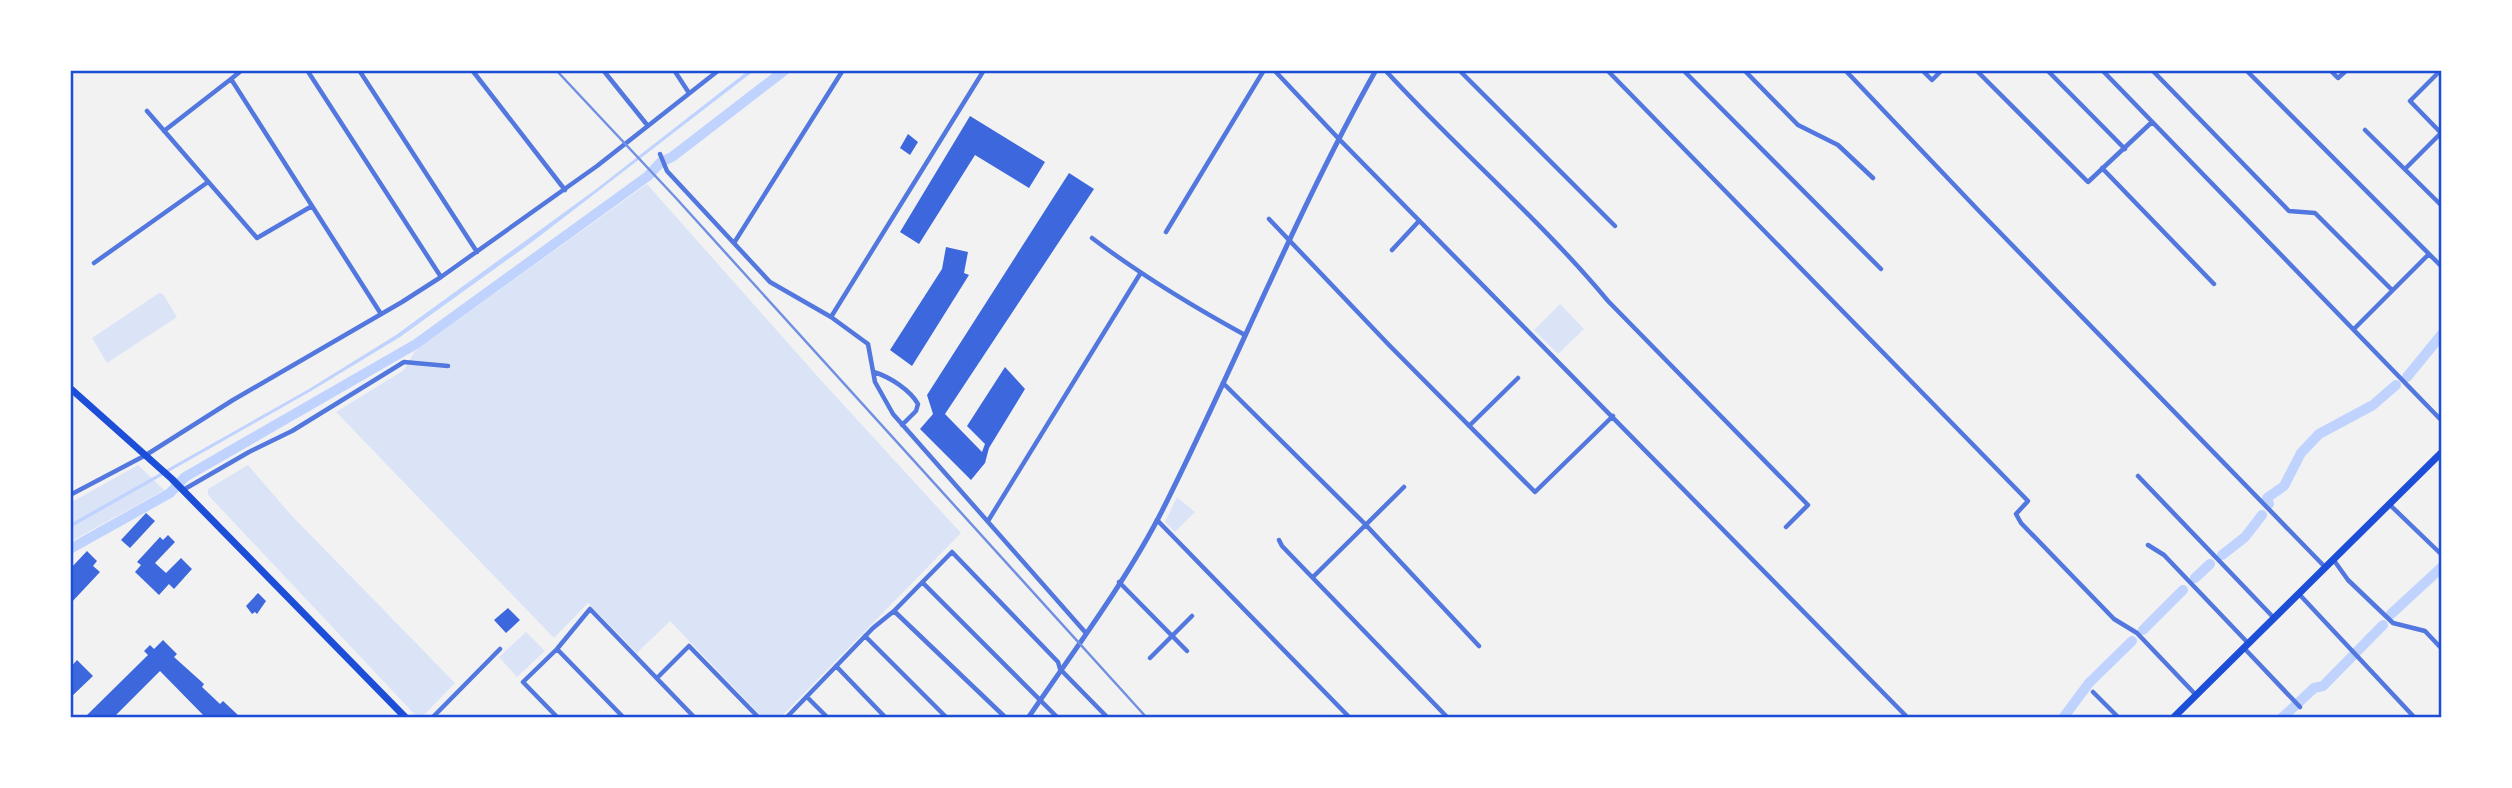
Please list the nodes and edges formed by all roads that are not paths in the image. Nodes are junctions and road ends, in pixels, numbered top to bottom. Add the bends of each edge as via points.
1 (242, 70) edge
2 (307, 70) edge
3 (359, 70) edge
4 (472, 70) edge
5 (603, 70) edge
6 (674, 70) edge
7 (719, 70) edge
8 (843, 70) edge
9 (984, 70) edge
10 (1264, 70) edge
11 (1274, 70) edge
12 (1376, 70) edge
13 (1385, 70) edge
14 (1459, 70) edge
15 (1607, 70) edge
16 (1683, 70) edge
17 (1744, 70) edge
18 (1845, 70) edge
19 (1922, 70) edge
20 (1942, 70) edge
21 (1976, 70) edge
22 (2047, 70) edge
23 (2102, 70) edge
24 (2152, 70) edge
25 (2246, 70) edge
26 (2330, 70) edge
27 (2347, 70) edge
28 (2439, 71) edge
29 (231, 79) junction
30 (689, 93) junction
31 (146, 111) dead end
32 (2152, 122) junction
33 (648, 126) junction
34 (2365, 130) dead end
35 (164, 131) junction
36 (642, 131) junction
37 (2441, 134) edge
38 (647, 137) dead end
39 (1338, 138) junction
40 (2125, 149) junction
41 (661, 155) dead end
42 (2102, 169) junction
43 (2406, 169) junction
44 (1873, 178) dead end
45 (208, 182) junction
46 (565, 190) junction
47 (1595, 196) dead end
48 (1589, 201) junction
49 (312, 206) junction
50 (2442, 206) edge
51 (1269, 219) dead end
52 (1419, 221) junction
53 (1615, 226) dead end
54 (1166, 232) dead end
55 (1092, 238) dead end
56 (1290, 242) junction
57 (734, 243) junction
58 (1392, 250) dead end
59 (477, 252) junction
60 (2428, 254) junction
61 (94, 263) dead end
62 (2442, 267) edge
63 (1881, 269) dead end
64 (1140, 274) junction
65 (441, 277) junction
66 (2214, 284) dead end
67 (2392, 290) junction
68 (381, 314) junction
69 (831, 317) junction
70 (2354, 329) junction
71 (1245, 335) junction
72 (448, 366) dead end
73 (874, 372) junction
74 (1518, 378) dead end
75 (1223, 383) junction
76 (70, 388) edge
77 (1613, 416) junction
78 (2442, 421) edge
79 (902, 425) junction
80 (1469, 426) junction
81 (2442, 452) edge
82 (146, 455) junction
83 (2138, 476) dead end
84 (1404, 486) dead end
85 (183, 490) junction
86 (70, 495) edge
87 (2389, 504) junction
88 (1157, 520) junction
89 (988, 521) junction
90 (1365, 524) junction
91 (1786, 527) dead end
92 (1279, 540) dead end
93 (2148, 545) dead end
94 (2442, 555) edge
95 (2333, 559) junction
96 (2325, 567) junction
97 (1312, 577) junction
98 (1119, 582) junction
99 (923, 583) junction
100 (2299, 594) junction
101 (894, 611) junction
102 (1192, 616) dead end
103 (2274, 618) junction
104 (1086, 632) junction
105 (865, 636) junction
106 (1173, 636) junction
107 (2246, 645) junction
108 (1479, 646) dead end
109 (500, 649) dead end
110 (557, 649) junction
111 (2442, 649) edge
112 (1187, 651) dead end
113 (1150, 658) dead end
114 (836, 666) junction
115 (1060, 669) junction
116 (657, 678) junction
117 (2093, 692) dead end
118 (2196, 695) junction
119 (807, 696) junction
120 (1040, 700) junction
121 (2300, 707) dead end
122 (406, 718) edge
123 (432, 718) edge
124 (558, 718) edge
125 (624, 718) edge
126 (695, 718) edge
127 (759, 718) edge
128 (786, 718) edge
129 (828, 718) edge
130 (886, 718) edge
131 (947, 718) edge
132 (1006, 718) edge
133 (1028, 718) edge
134 (1058, 718) edge
135 (1108, 718) edge
136 (1350, 718) edge
137 (1448, 718) edge
138 (1908, 718) edge
139 (2119, 718) edge
140 (2173, 718) edge
141 (2415, 718) edge

1 - 29 street
2 - 65 street
3 - 59 street
4 - 46 street
5 - 33 street
6 - 30 street
7 - 30 street
8 - 57 street
9 - 69 street
10 - 54 street
11 - 39 street
12 - 39 street
13 - 91 street via 1808,505
14 - 48 street
15 - 118 street via 2028,501 2016,514 2021,523
16 - 63 street
17 - 44 street via 1798,125 1838,145
18 - 96 street
19 - 20 street via 1932,80
21 - 42 street via 2088,182
22 - 40 street
23 - 32 street
24 - 67 street via 2290,211 2315,213
25 - 60 street
26 - 27 street via 2338,78
28 - 37 street via 2410,101
29 - 35 street
29 - 49 street
30 - 33 street
31 - 35 street
32 - 40 street
32 - 70 street
33 - 36 street
34 - 43 street
35 - 45 street
36 - 38 street
36 - 46 street
37 - 43 street
39 - 52 street
39 - 56 street
40 - 42 street
41 - 57 street via 667,171
42 - 66 street
43 - 50 street
45 - 49 street via 257,238
45 - 61 street
46 - 59 street
47 - 48 street
48 - 53 street
49 - 68 street
51 - 56 street
52 - 58 street
52 - 77 street
55 - 64 street
56 - 71 street
56 - 80 street
57 - 69 street via 770,282
59 - 65 street
60 - 62 street
60 - 67 street
64 - 71 street
64 - 89 street
65 - 68 street
67 - 70 street
68 - 82 street
69 - 73 street via 867,344
70 - 78 street
71 - 75 street
72 - 85 street via 404,362 292,431
73 - 79 street via 875,382
73 - 79 street via 885,375 918,404
74 - 80 street
75 - 88 street
75 - 90 street
76 - 82 main road
77 - 80 street via 1535,492
77 - 138 street
79 - 89 street
81 - 87 main road
82 - 85 main road
82 - 86 street
83 - 103 street
84 - 90 street
85 - 122 main road
87 - 94 street
87 - 95 main road
88 - 98 street
88 - 136 street
89 - 104 street
90 - 97 street
90 - 108 street
92 - 97 street
93 - 107 street via 2164,555
95 - 96 main road
95 - 111 street via 2393,623 2425,631
96 - 100 main road
97 - 137 street
98 - 104 street
98 - 106 street
99 - 101 street
99 - 115 street via 952,552
99 - 120 street
100 - 103 main road
100 - 141 street
101 - 105 street
101 - 132 street
102 - 106 street
103 - 107 main road
104 - 115 street
105 - 114 street
105 - 131 street
106 - 112 street
106 - 113 street
107 - 118 main road
107 - 121 street
109 - 123 street
110 - 116 street via 590,609
110 - 124 street via 523,682
110 - 125 street
114 - 119 street
114 - 130 street
115 - 120 street
115 - 135 street
116 - 126 street
116 - 127 street via 689,646
117 - 139 street
118 - 140 main road
119 - 128 street
119 - 129 street
120 - 133 street
120 - 134 street

